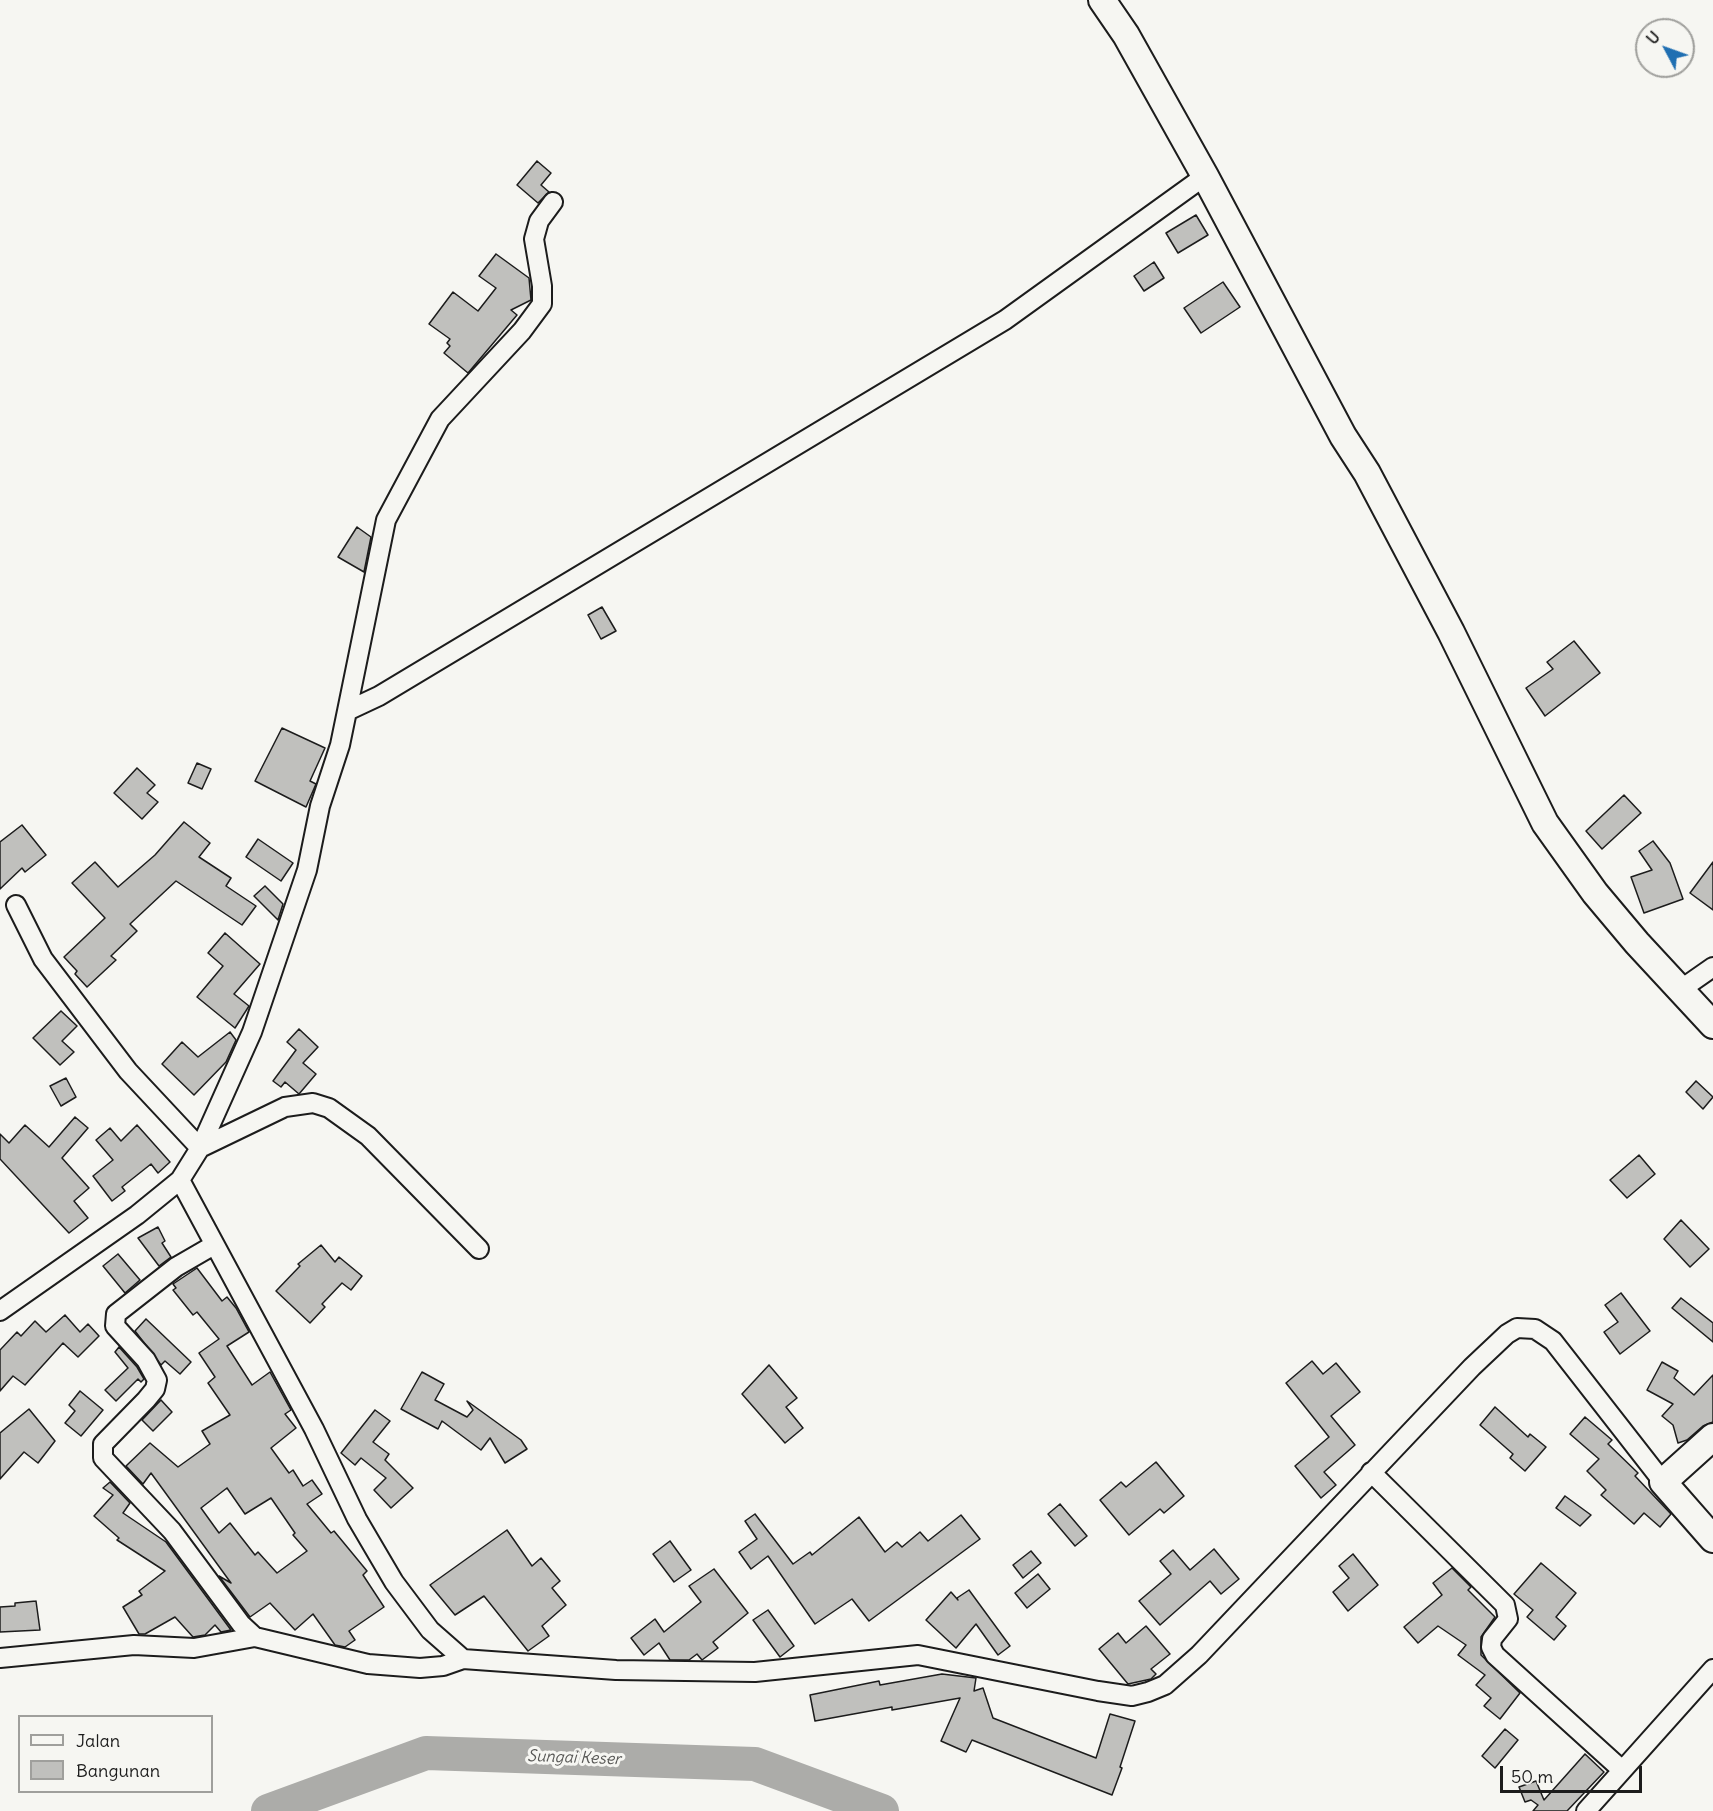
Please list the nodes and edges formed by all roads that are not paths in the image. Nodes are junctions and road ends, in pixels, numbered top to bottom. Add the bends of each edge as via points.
1 (1102, 0) edge
2 (1205, 176) junction
3 (553, 202) dead end
4 (347, 711) junction
5 (16, 905) dead end
6 (1713, 967) edge
7 (1680, 990) junction
8 (1713, 1025) edge
9 (200, 1148) junction
10 (180, 1180) junction
11 (214, 1245) junction
12 (479, 1249) dead end
13 (2, 1306) edge
14 (1713, 1437) edge
15 (1371, 1472) junction
16 (1663, 1482) junction
17 (1713, 1539) edge
18 (255, 1637) junction
19 (0, 1658) edge
20 (463, 1659) junction
21 (1713, 1669) edge
22 (1622, 1770) junction
23 (1586, 1811) edge

1 - 2 street via 1126,35
2 - 4 street via 1005,320 379,696
2 - 7 street via 1451,632 1545,823 1637,944
3 - 4 street via 539,221 534,239 542,304 440,419 386,520
4 - 9 street via 304,880 252,1032
5 - 9 street via 44,959 128,1071
6 - 7 street
7 - 8 street
9 - 10 street
9 - 12 street via 285,1107 313,1103 329,1108 368,1136
10 - 11 street
10 - 13 street via 137,1215
11 - 18 street via 176,1267 116,1314 115,1326 146,1360 157,1380 146,1400 103,1444 101,1453 172,1531
11 - 20 street via 394,1582 430,1630
14 - 16 street
15 - 16 street via 1507,1334 1529,1327 1553,1341
15 - 20 street via 1199,1654 1165,1685 1132,1696 918,1655 755,1672 616,1670
15 - 22 street via 1505,1605 1508,1619 1492,1639 1495,1656
16 - 17 street
18 - 19 street via 194,1648 134,1645
18 - 20 street via 368,1664 420,1668
21 - 22 street
22 - 23 street

